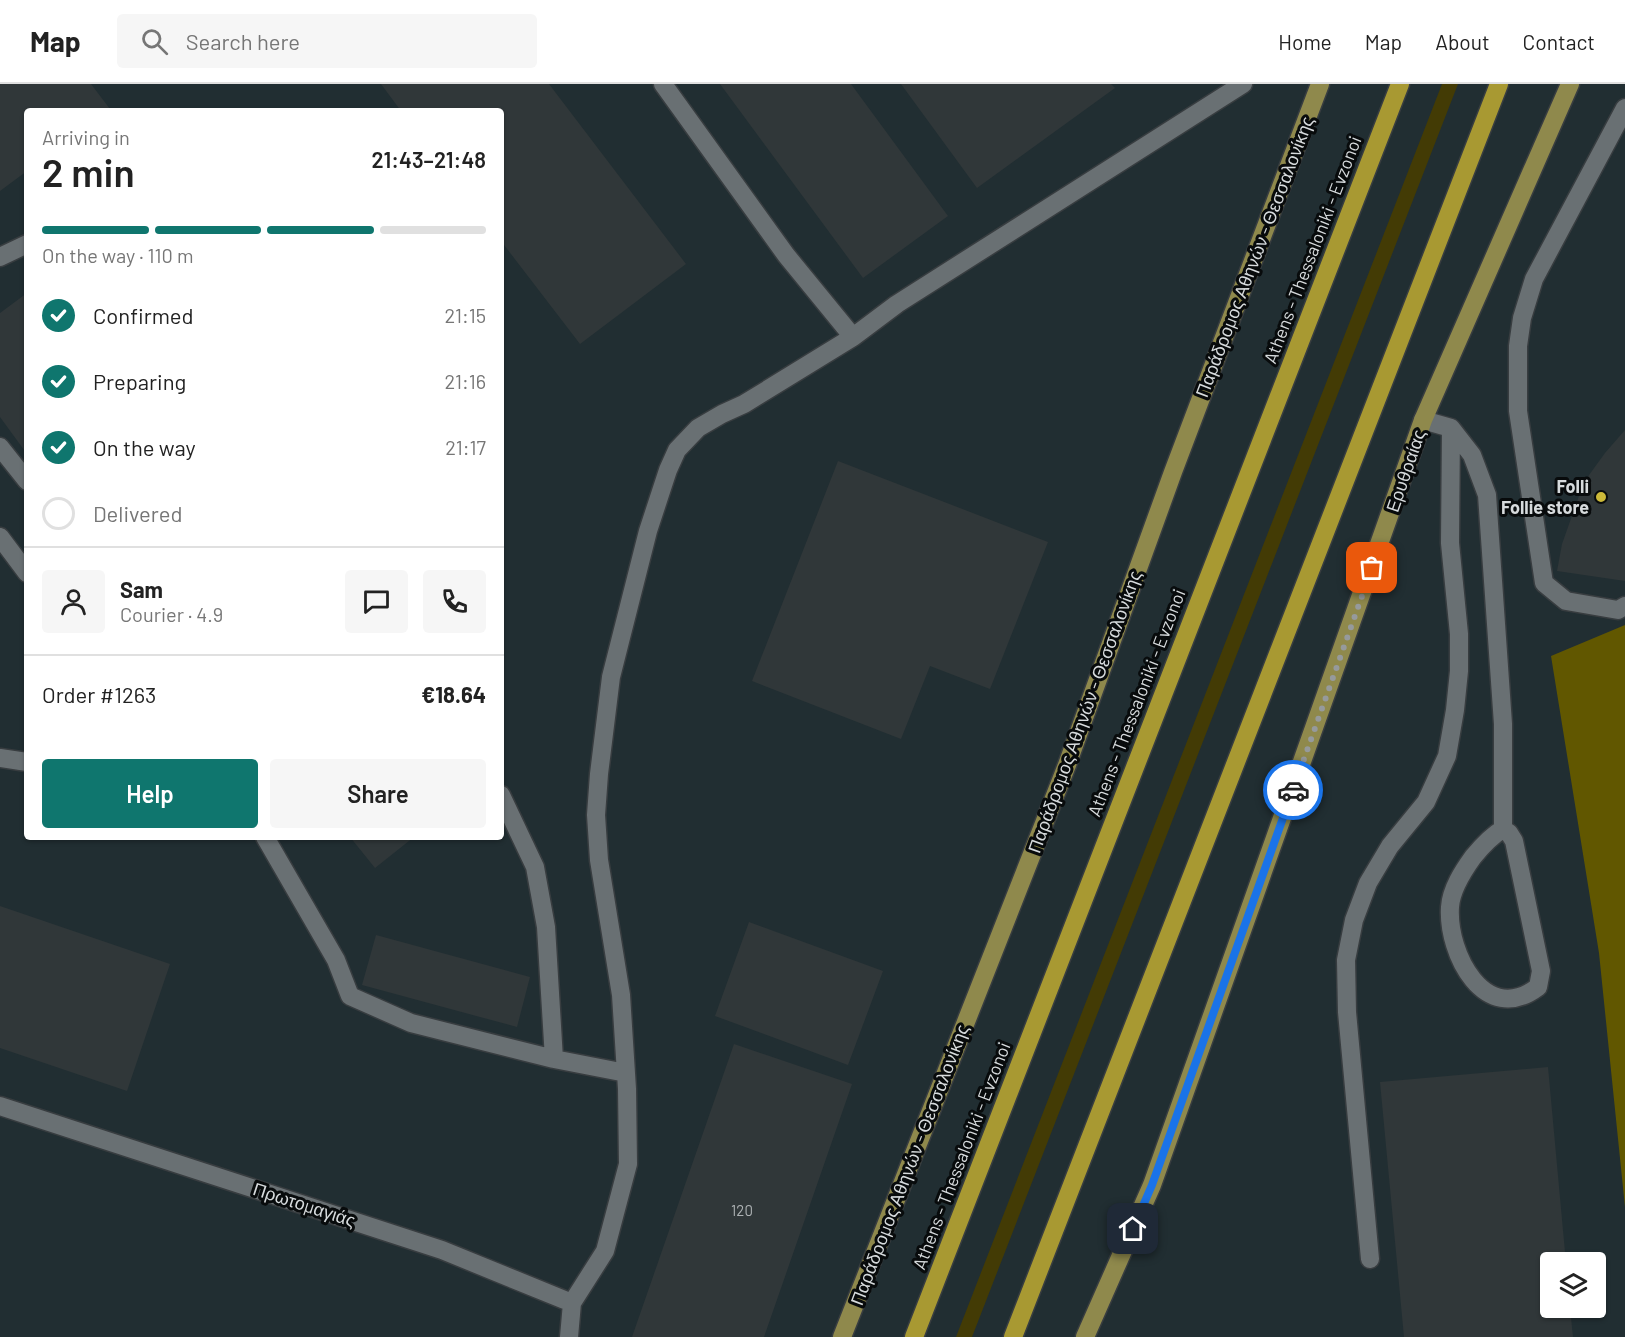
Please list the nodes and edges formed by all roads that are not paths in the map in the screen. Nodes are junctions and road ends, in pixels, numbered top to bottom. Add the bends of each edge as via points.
1 (663, 84) edge
2 (1243, 84) edge
3 (1320, 84) edge
4 (1400, 84) edge
5 (1499, 84) edge
6 (1570, 84) edge
7 (1625, 108) edge
8 (24, 245) edge
9 (0, 257) edge
10 (853, 337) junction
11 (1423, 420) junction
12 (1451, 428) junction
13 (0, 447) edge
14 (24, 477) edge
15 (0, 537) edge
16 (24, 569) edge
17 (1625, 606) edge
18 (0, 758) edge
19 (24, 762) edge
20 (504, 801) edge
21 (1503, 829) junction
22 (268, 840) edge
23 (554, 1059) junction
24 (626, 1073) junction
25 (0, 1106) edge
26 (1370, 1259) dead end
27 (572, 1303) junction
28 (569, 1337) edge
29 (842, 1337) edge
30 (914, 1337) edge
31 (1013, 1337) edge
32 (1085, 1337) edge

1 - 10 street via 786,255
2 - 10 street via 897,304
3 - 29 main road, Παράδρομος Αθηνών - Θεσσαλονίκης via 1063,776
4 - 30 highway, Athens - Thessaloniki - Evzonoi
5 - 31 highway
6 - 11 main road, Ερυθραίας
7 - 17 street via 1534,279 1518,346 1518,411 1545,584 1566,601 1618,610
8 - 9 street
10 - 24 street via 698,428 677,450 648,531 611,678 596,815 599,860 621,995
11 - 12 street
11 - 32 main road, Ερυθραίας via 1152,1185
12 - 21 street via 1472,455 1487,495 1503,724
12 - 26 street via 1450,543 1459,671 1447,756 1426,802 1390,846 1368,883 1354,920 1346,960 1347,1012
13 - 14 street
15 - 16 street
18 - 19 street
20 - 23 street via 535,867 546,927
21 - 21 street via 1514,840 1541,971 1538,987 1517,999 1492,997 1472,980 1460,960 1451,931 1450,905 1461,874 1494,833
22 - 23 street via 336,960 350,996 411,1023
23 - 24 street
24 - 27 street via 628,1164 605,1251
25 - 27 street, Πρωτομαγιάς via 442,1250
27 - 28 street

